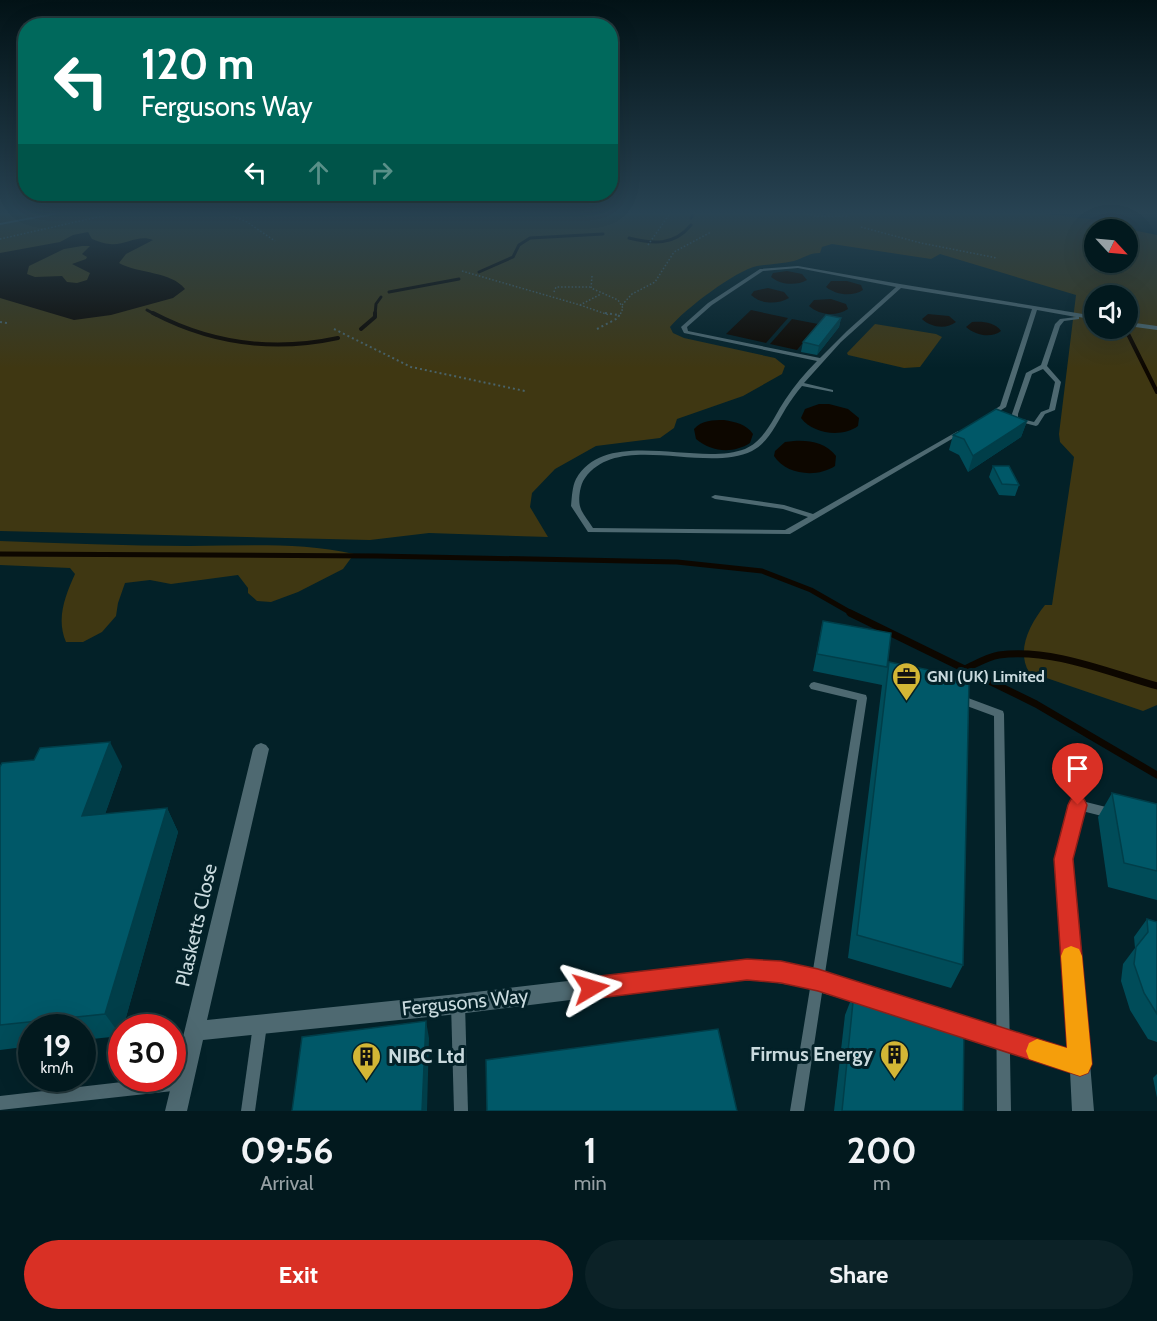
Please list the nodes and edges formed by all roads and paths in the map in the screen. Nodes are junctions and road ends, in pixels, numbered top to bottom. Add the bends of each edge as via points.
1 (666, 264) edge
2 (462, 271) dead end
3 (592, 276) dead end
4 (900, 286) junction
5 (591, 287) junction
6 (554, 292) dead end
7 (601, 294) junction
8 (580, 305) junction
9 (622, 305) junction
10 (1035, 308) junction
11 (619, 315) junction
12 (1084, 316) edge
13 (1084, 317) edge
14 (0, 322) edge
15 (7, 323) dead end
16 (1138, 325) edge
17 (1157, 328) edge
18 (334, 329) dead end
19 (597, 329) dead end
20 (821, 360) junction
21 (1044, 366) junction
22 (802, 384) junction
23 (525, 391) dead end
24 (831, 391) dead end
25 (983, 419) edge
26 (963, 430) edge
27 (715, 497) dead end
28 (813, 516) junction
29 (814, 686) dead end
30 (947, 694) edge
31 (261, 749) dead end
32 (1123, 816) edge
33 (1064, 859) joint
34 (818, 980) junction
35 (458, 1004) junction
36 (905, 1008) edge
37 (927, 1015) edge
38 (261, 1024) junction
39 (195, 1030) junction
40 (1003, 1040) junction
41 (1080, 1064) junction
42 (186, 1069) edge
43 (108, 1091) edge
44 (181, 1092) edge
45 (0, 1103) edge
46 (176, 1111) edge
47 (248, 1111) edge
48 (461, 1111) edge
49 (797, 1111) edge
50 (1004, 1111) edge
51 (1083, 1111) edge

1 - 9 path via 655,282 632,294
2 - 8 path
3 - 5 path
4 - 10 lane
4 - 20 lane
4 - 20 lane via 798,267 762,270 710,304 684,327 686,332
5 - 6 path via 556,287
5 - 7 path
7 - 8 path
7 - 9 path
8 - 11 path
9 - 11 path
10 - 12 lane
10 - 25 lane via 1004,407
11 - 19 path
13 - 21 lane via 1062,320 1057,325
14 - 15 path
16 - 17 lane
18 - 23 path via 411,367
20 - 22 lane
21 - 21 lane via 1058,382 1052,410 1043,413 1036,424 1016,420 1029,373
22 - 24 lane
22 - 28 lane via 750,450 728,455 637,453 606,459 581,477 575,506 591,530 787,532
26 - 28 lane
27 - 28 lane via 784,507
29 - 34 lane via 862,698
30 - 40 lane via 999,714
31 - 39 street, Plasketts Close
32 - 33 lane via 1078,805
33 - 41 street
34 - 35 street, Fergusons Way via 747,969
34 - 36 street, Fergusons Way
34 - 49 lane
35 - 38 street, Fergusons Way
35 - 48 lane
37 - 40 street
38 - 39 street, Fergusons Way
38 - 47 lane
39 - 42 street, Plasketts Close
40 - 41 street
40 - 50 lane
41 - 51 street
43 - 45 lane
44 - 46 street, Plasketts Close

